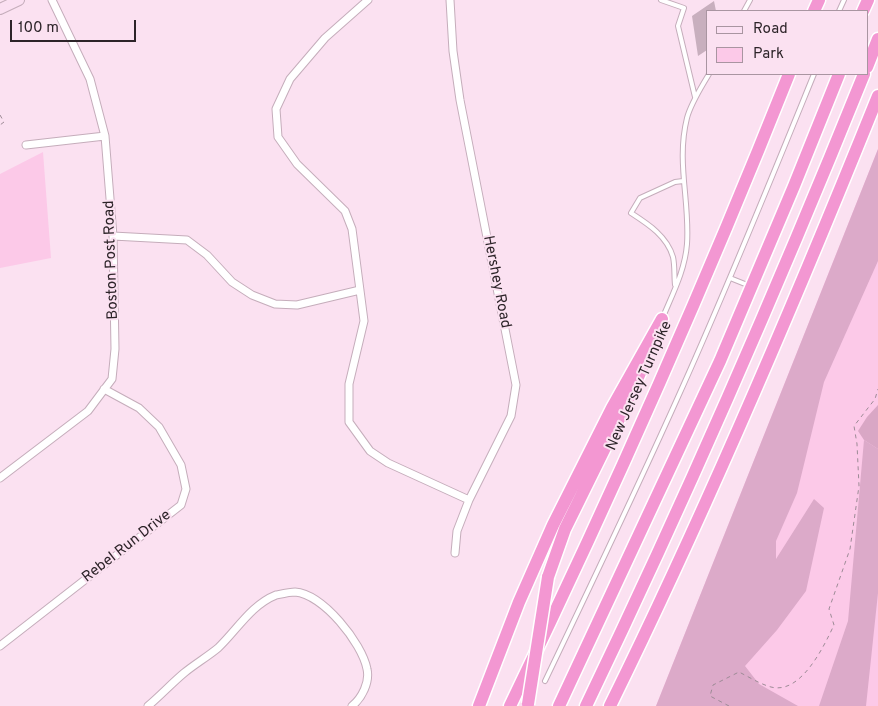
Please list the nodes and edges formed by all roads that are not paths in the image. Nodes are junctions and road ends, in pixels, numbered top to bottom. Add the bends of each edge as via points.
1 (19, 0) edge
2 (52, 0) edge
3 (368, 0) edge
4 (450, 0) edge
5 (661, 0) edge
6 (0, 9) edge
7 (878, 39) edge
8 (868, 64) edge
9 (708, 75) edge
10 (789, 75) edge
11 (814, 75) edge
12 (838, 75) edge
13 (864, 75) edge
14 (878, 96) edge
15 (695, 97) junction
16 (105, 136) junction
17 (26, 145) dead end
18 (683, 181) junction
19 (113, 236) junction
20 (730, 278) junction
21 (676, 287) junction
22 (752, 287) junction
23 (360, 290) junction
24 (662, 320) junction
25 (104, 389) junction
26 (0, 478) edge
27 (469, 500) junction
28 (455, 553) dead end
29 (0, 646) edge
30 (545, 681) dead end
31 (528, 705) edge
32 (149, 706) edge
33 (352, 706) edge
34 (479, 706) edge
35 (510, 706) edge
36 (559, 706) edge
37 (586, 706) edge
38 (610, 706) edge

1 - 6 street
2 - 16 street, Boston Post Road via 90,79
3 - 23 street via 325,38 290,79 276,109 278,137 286,150 345,211 352,229
4 - 27 street, Hershey Road via 460,100 516,386 511,416
5 - 15 lane via 684,8 678,26
7 - 8 highway
9 - 15 lane
10 - 35 highway, New Jersey Turnpike via 618,476
11 - 20 lane
12 - 22 highway
13 - 37 highway via 767,310
14 - 38 highway via 824,231 736,433
15 - 18 lane via 683,138
16 - 17 street
16 - 19 street, Boston Post Road
18 - 21 lane via 687,244
18 - 21 lane via 640,198 630,213 666,241 673,258
19 - 23 street via 187,240 207,255 232,282 252,296 275,304 297,305
19 - 25 street, Boston Post Road via 115,349 112,379
20 - 22 lane
20 - 30 lane via 633,496
21 - 24 lane
22 - 36 highway
23 - 27 street via 364,322 349,384 349,422 370,451 388,463
24 - 31 highway, bridge via 624,409 565,529 548,577
24 - 34 highway via 612,408 553,525
25 - 26 street, Boston Post Road via 88,411
25 - 29 street, Rebel Run Drive via 139,408 159,427 181,465 186,489 181,505
27 - 28 street, Hershey Road via 457,531
32 - 33 street via 186,671 219,647 253,609 276,595 295,592 318,601 344,626 361,653 367,670 365,689

